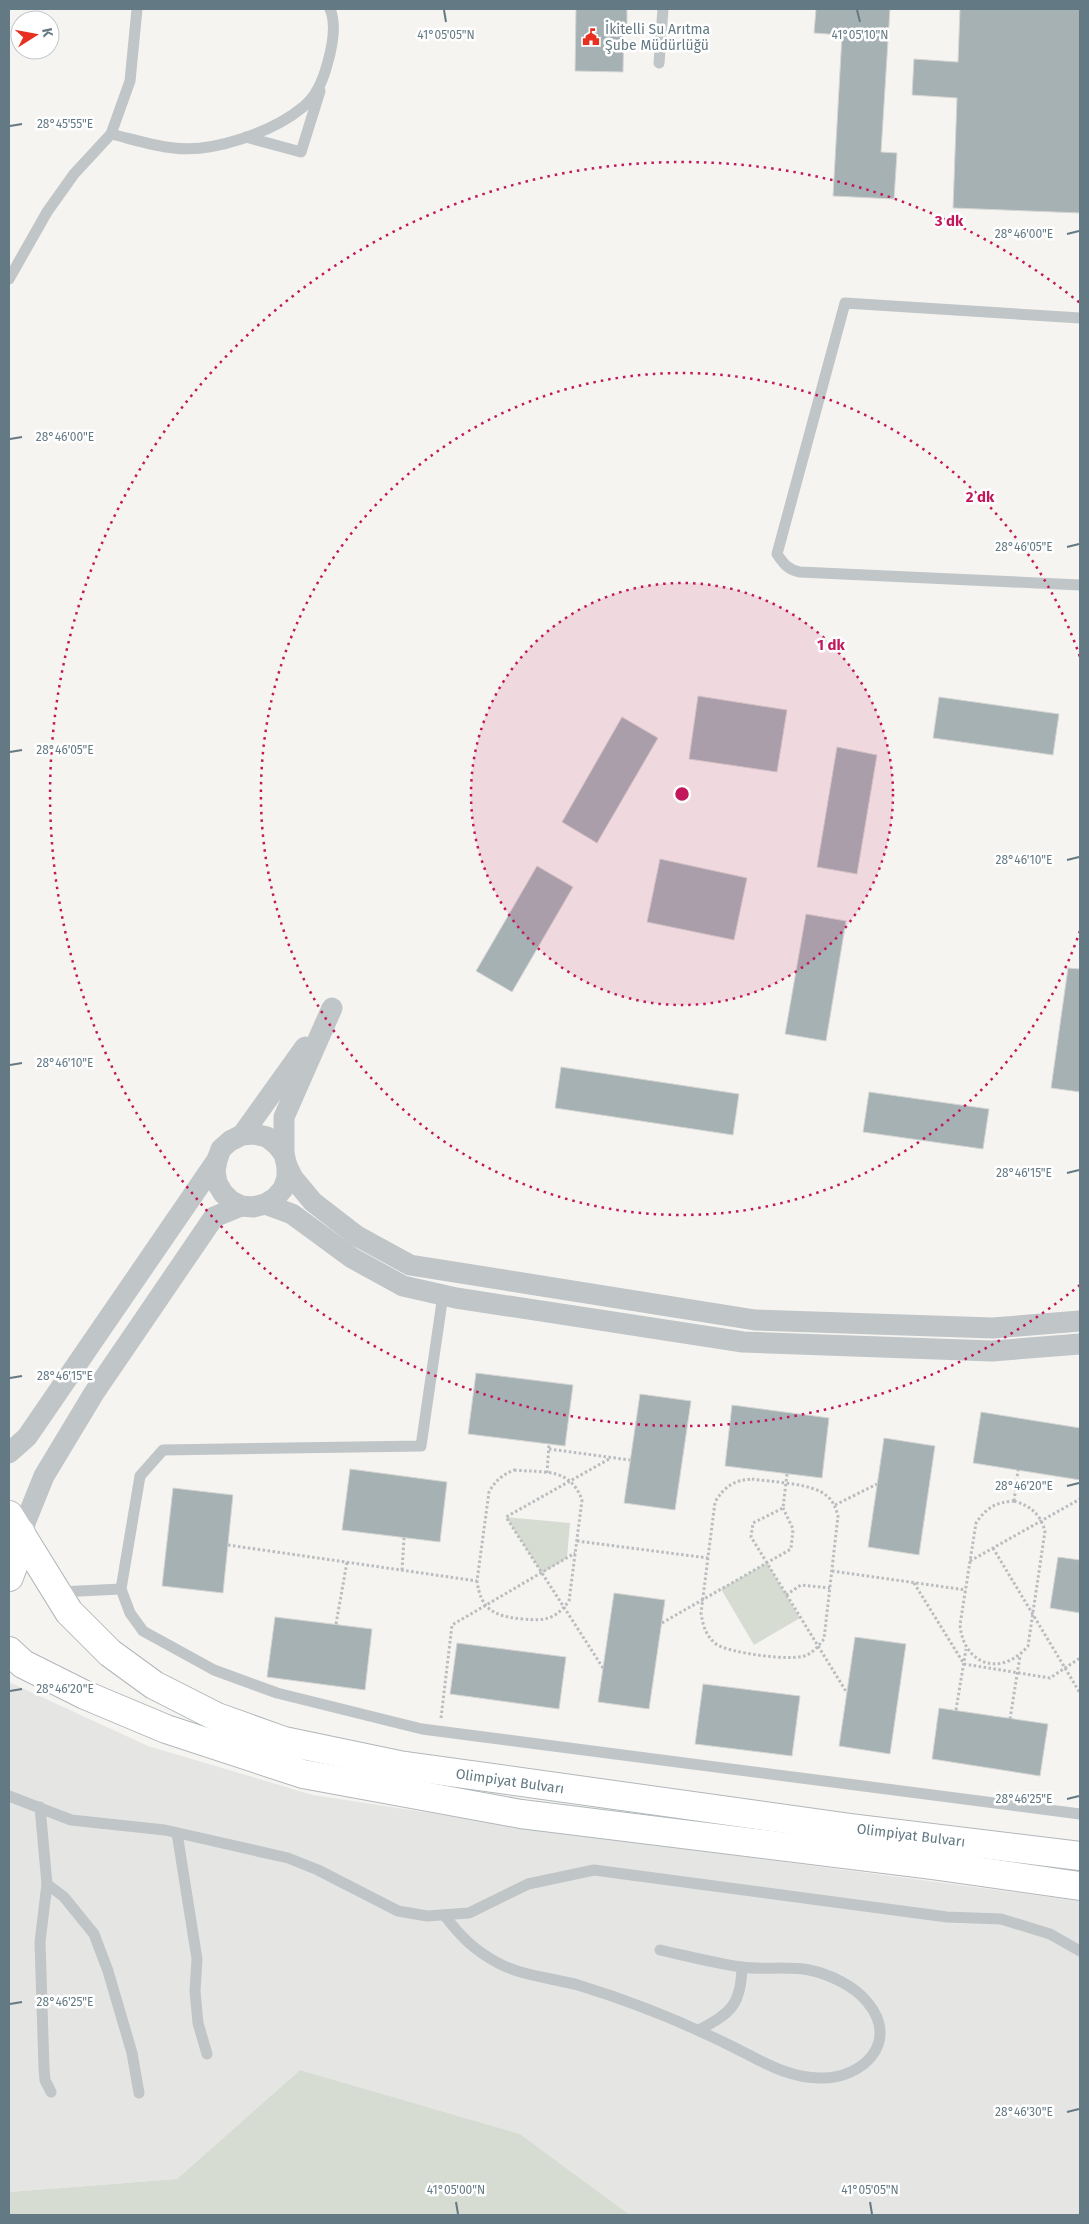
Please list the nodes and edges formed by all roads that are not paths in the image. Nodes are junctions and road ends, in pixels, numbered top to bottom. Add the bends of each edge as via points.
1 (136, 9) edge
2 (330, 9) edge
3 (663, 9) edge
4 (660, 63) dead end
5 (322, 82) junction
6 (111, 134) junction
7 (246, 136) junction
8 (9, 279) edge
9 (1080, 318) edge
10 (1080, 585) edge
11 (242, 1135) junction
12 (216, 1160) junction
13 (286, 1160) junction
14 (265, 1204) junction
15 (241, 1206) junction
16 (443, 1296) junction
17 (1080, 1321) edge
18 (1080, 1344) edge
19 (9, 1453) edge
20 (15, 1524) edge
21 (9, 1577) edge
22 (121, 1589) junction
23 (57, 1592) junction
24 (14, 1660) edge
25 (9, 1796) edge
26 (40, 1808) junction
27 (1080, 1814) edge
28 (177, 1832) junction
29 (1080, 1856) edge
30 (47, 1884) junction
31 (1080, 1886) edge
32 (445, 1916) junction
33 (660, 1950) dead end
34 (1080, 1951) edge
35 (742, 1967) junction
36 (699, 2030) junction
37 (207, 2054) dead end
38 (51, 2092) dead end
39 (140, 2093) dead end

1 - 6 lane via 130,81
2 - 5 lane via 332,48
3 - 4 lane
5 - 7 lane via 304,106 276,125
5 - 7 lane via 301,152
6 - 7 lane via 175,148 207,147
6 - 8 lane via 74,174 47,212
9 - 10 lane via 845,303 777,554 785,566 800,572
11 - 12 street via 230,1140
11 - 13 street via 267,1137 277,1144
11 - 13 street via 332,1008 284,1117
12 - 15 street via 217,1183 231,1201
12 - 19 street via 27,1437
13 - 14 street via 287,1178 283,1189
13 - 17 street via 293,1178 313,1202 357,1236 410,1265 755,1320 993,1328
14 - 15 street
14 - 16 street via 292,1214 352,1258 403,1286
15 - 20 street via 214,1217 94,1393
16 - 18 street via 743,1342 992,1352
16 - 22 lane via 421,1446 162,1450 140,1476
20 - 21 main road via 17,1556
20 - 23 main road, Olimpiyat Bulvarı
22 - 23 lane
22 - 27 lane via 130,1613 144,1631 214,1670 277,1693 422,1730
23 - 29 main road, Olimpiyat Bulvarı via 69,1612 110,1653 154,1685 216,1717 284,1741 419,1768
24 - 31 main road, Olimpiyat Bulvarı via 85,1695 166,1729 303,1774 521,1814
25 - 26 lane
26 - 28 lane via 71,1820
26 - 30 lane
28 - 32 lane via 288,1858 398,1910
28 - 37 lane via 197,1959 198,2023
30 - 38 lane via 40,1942 44,2068
30 - 39 lane via 64,1897 94,1934 132,2052
32 - 34 lane via 469,1913 528,1884 594,1870 947,1917 1001,1919 1050,1934
32 - 36 lane via 463,1940 500,1964 577,1985
33 - 35 lane
35 - 36 lane via 742,1987 733,2008
35 - 36 lane via 808,1970 844,1983 867,2002 876,2016 880,2042 874,2055 865,2065 846,2075 820,2078 776,2069

